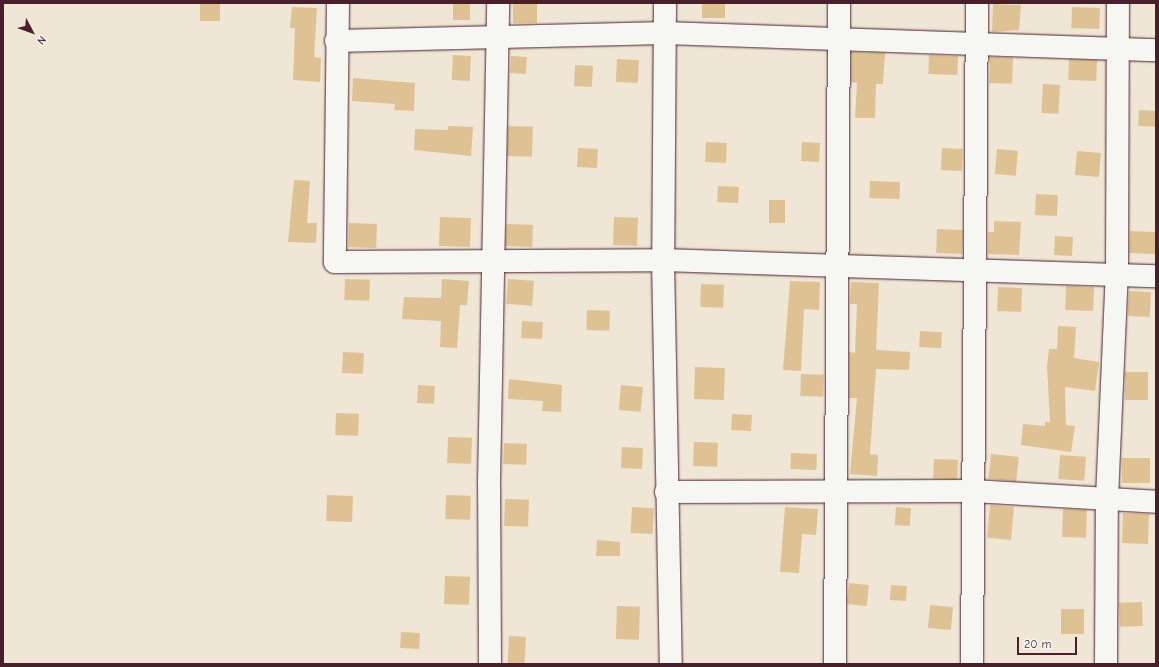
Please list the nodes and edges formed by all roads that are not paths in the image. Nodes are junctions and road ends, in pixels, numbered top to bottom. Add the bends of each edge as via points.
1 (338, 3) edge
2 (498, 3) edge
3 (665, 3) edge
4 (839, 3) edge
5 (977, 3) edge
6 (1118, 3) edge
7 (665, 33) junction
8 (497, 35) junction
9 (838, 40) junction
10 (336, 41) junction
11 (977, 44) junction
12 (1117, 48) junction
13 (1156, 50) edge
14 (495, 260) junction
15 (663, 260) junction
16 (836, 268) junction
17 (977, 270) junction
18 (1117, 273) junction
19 (1156, 276) edge
20 (835, 489) junction
21 (973, 491) junction
22 (666, 492) junction
23 (1107, 498) junction
24 (1156, 502) edge
25 (490, 664) edge
26 (670, 664) edge
27 (835, 664) edge
28 (972, 664) edge
29 (1106, 664) edge

1 - 10 street
2 - 8 street
3 - 7 street
4 - 9 street
5 - 11 street
6 - 12 street
7 - 8 street
7 - 9 street
7 - 15 street
8 - 10 street
8 - 14 street
9 - 11 street
9 - 16 street
10 - 14 street via 335,262
11 - 12 street
11 - 17 street
12 - 13 street
12 - 18 street
14 - 15 street
14 - 25 street via 489,482
15 - 16 street
15 - 22 street
16 - 17 street
16 - 20 street
17 - 18 street
17 - 21 street
18 - 19 street
18 - 23 street
20 - 21 street
20 - 22 street
20 - 27 street
21 - 23 street
21 - 28 street
22 - 26 street
23 - 24 street
23 - 29 street

